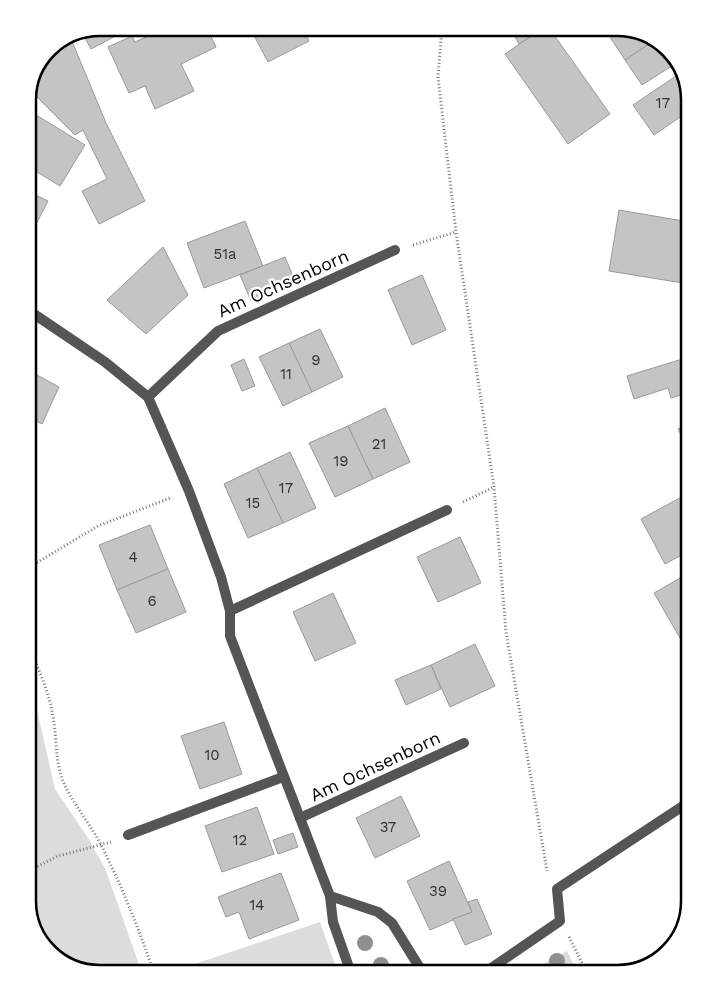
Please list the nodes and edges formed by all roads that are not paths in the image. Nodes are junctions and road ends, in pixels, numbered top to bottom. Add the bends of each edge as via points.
1 (395, 250) road end
2 (36, 315) edge
3 (148, 397) junction
4 (447, 510) road end
5 (230, 611) junction
6 (464, 743) dead end
7 (283, 777) junction
8 (681, 808) edge
9 (300, 818) junction
10 (128, 835) dead end
11 (330, 896) junction
12 (348, 965) edge
13 (418, 965) edge
14 (497, 965) edge

1 - 3 street, Am Ochsenborn via 218,331
2 - 3 street, Am Ochsenborn via 105,362
3 - 5 street, Am Ochsenborn via 189,491
4 - 5 street
5 - 7 street, Am Ochsenborn via 230,636
6 - 9 street, Am Ochsenborn
7 - 9 street, Am Ochsenborn
7 - 10 street, Am Ochsenborn
8 - 14 street via 557,889 560,921
9 - 11 street, Am Ochsenborn
11 - 12 street, Am Ochsenborn via 333,922
11 - 13 street via 378,912 392,923

